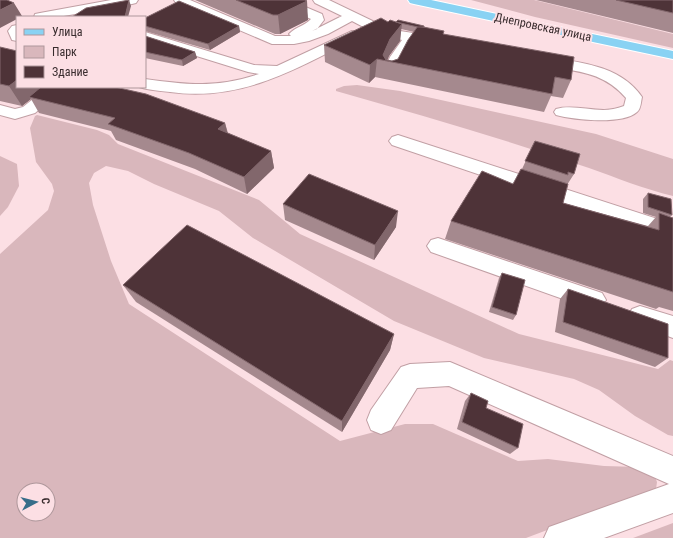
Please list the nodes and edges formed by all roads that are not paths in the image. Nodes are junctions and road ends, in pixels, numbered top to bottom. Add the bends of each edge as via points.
1 (132, 0) edge
2 (180, 0) edge
3 (279, 0) edge
4 (319, 0) edge
5 (415, 0) edge
6 (44, 16) edge
7 (352, 16) junction
8 (368, 25) junction
9 (146, 36) edge
10 (409, 36) junction
11 (276, 41) junction
12 (452, 44) edge
13 (673, 55) edge
14 (527, 58) edge
15 (281, 70) junction
16 (390, 73) dead end
17 (146, 84) edge
18 (57, 88) edge
19 (0, 110) edge
20 (562, 112) dead end
21 (398, 141) dead end
22 (673, 232) edge
23 (438, 246) dead end
24 (673, 327) edge
25 (381, 420) dead end
26 (673, 471) edge
27 (673, 498) edge
28 (560, 538) edge

1 - 6 lane
2 - 11 lane
3 - 11 lane via 312,14 318,20 312,26
4 - 7 lane
5 - 13 main road, Днепровская улица
7 - 8 lane
7 - 11 lane via 314,36 284,42
8 - 10 lane
8 - 15 lane
9 - 15 lane via 253,69
10 - 12 lane
10 - 16 lane via 409,41 397,57
14 - 20 lane via 603,72 627,87 634,98 631,109 623,113 608,115
15 - 17 lane via 241,85 215,89 190,90
18 - 19 lane via 29,110 15,114
21 - 22 lane
23 - 24 lane
25 - 26 lane via 410,376 450,374
27 - 28 lane

